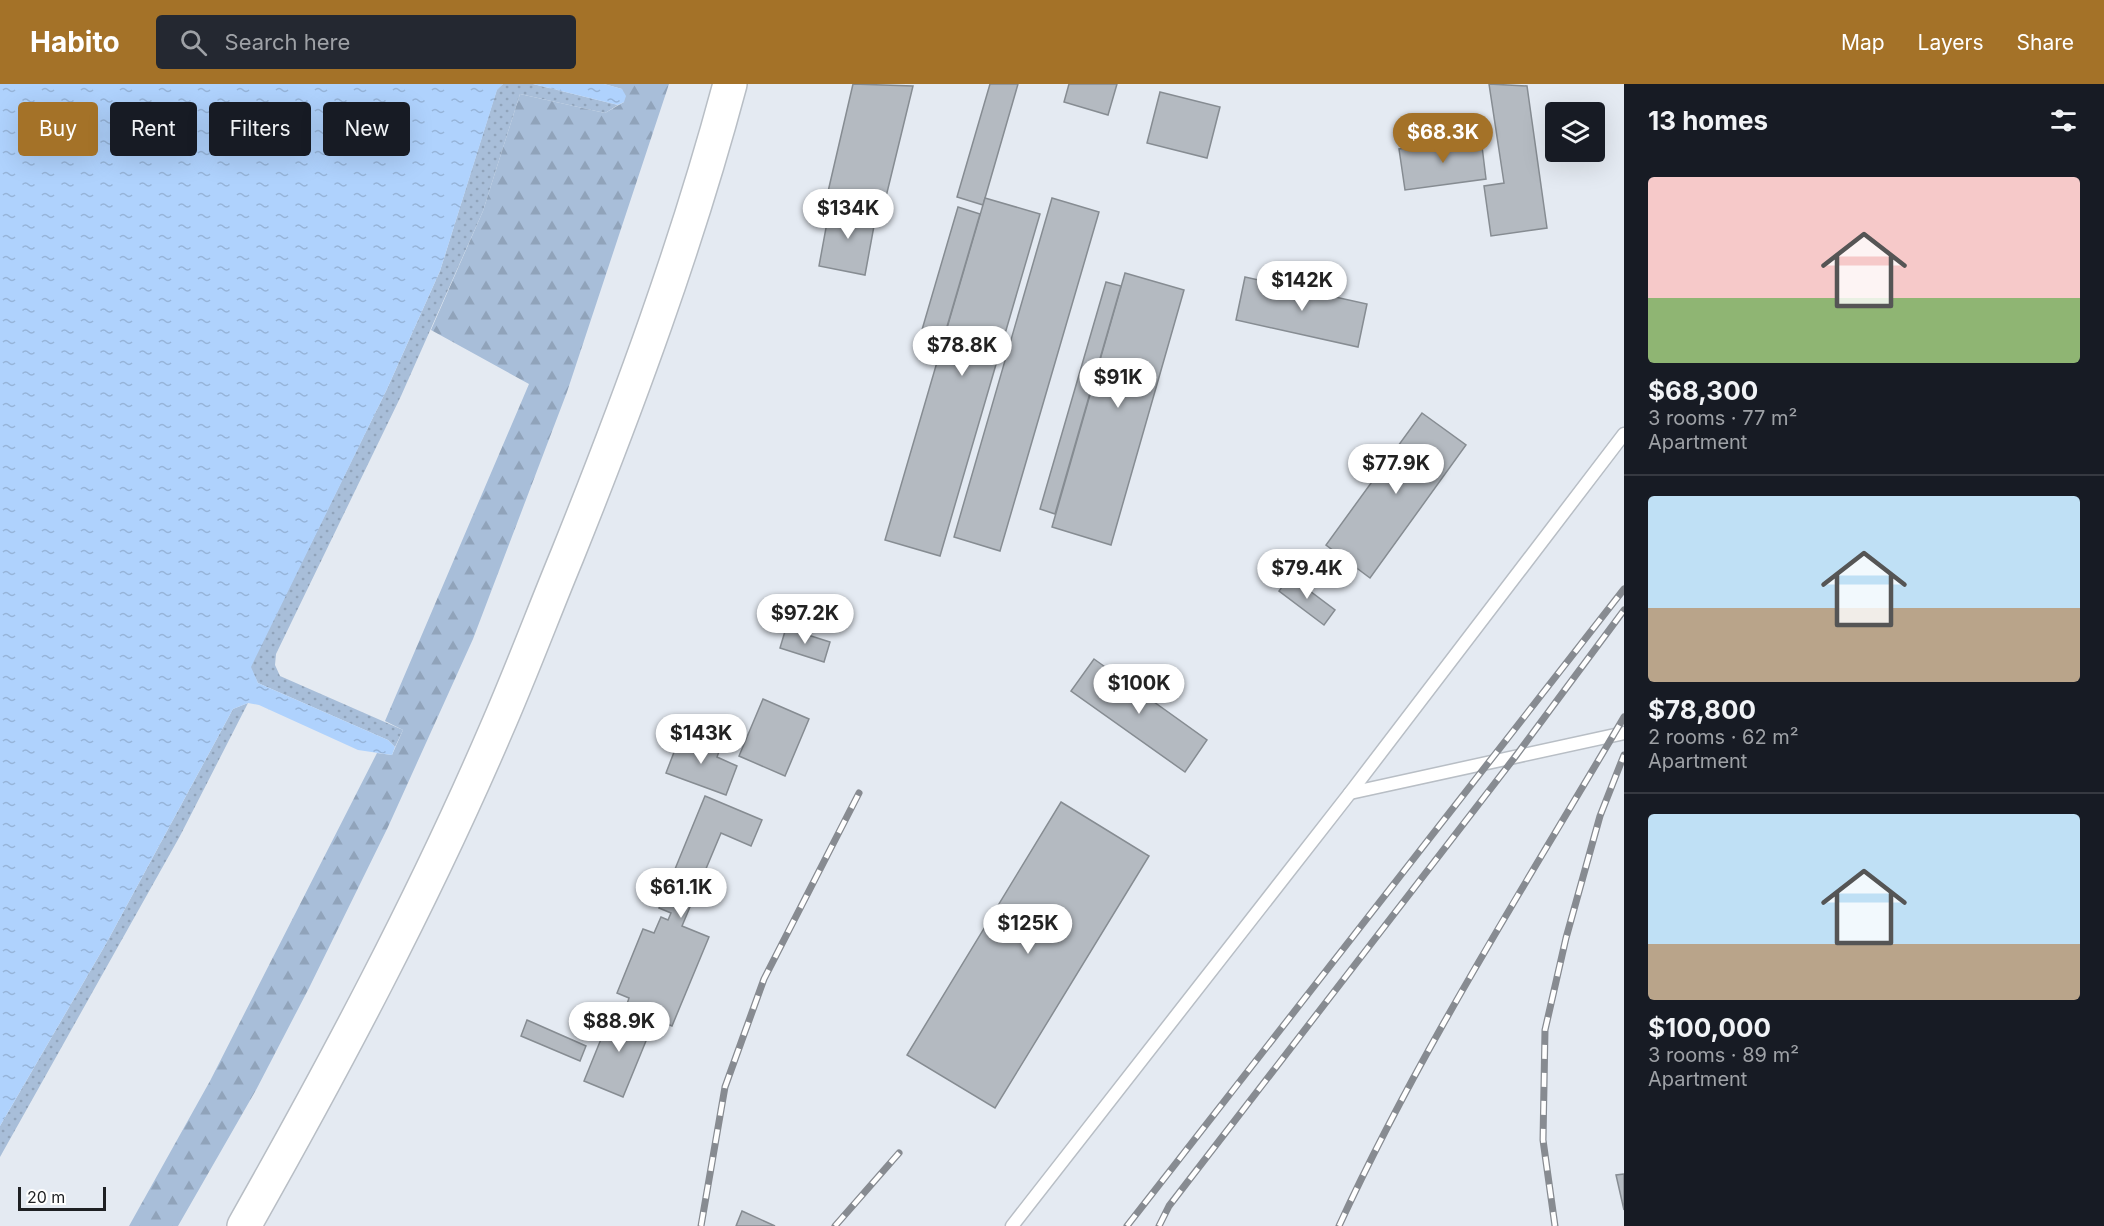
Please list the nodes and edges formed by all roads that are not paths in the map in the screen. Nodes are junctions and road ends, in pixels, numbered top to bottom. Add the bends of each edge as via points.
1 (730, 84) edge
2 (1624, 434) edge
3 (1624, 733) edge
4 (1350, 794) junction
5 (244, 1226) edge
6 (1012, 1226) edge

1 - 5 highway via 654,329 603,468 496,731 362,1008
2 - 4 lane
3 - 4 lane
4 - 6 lane

